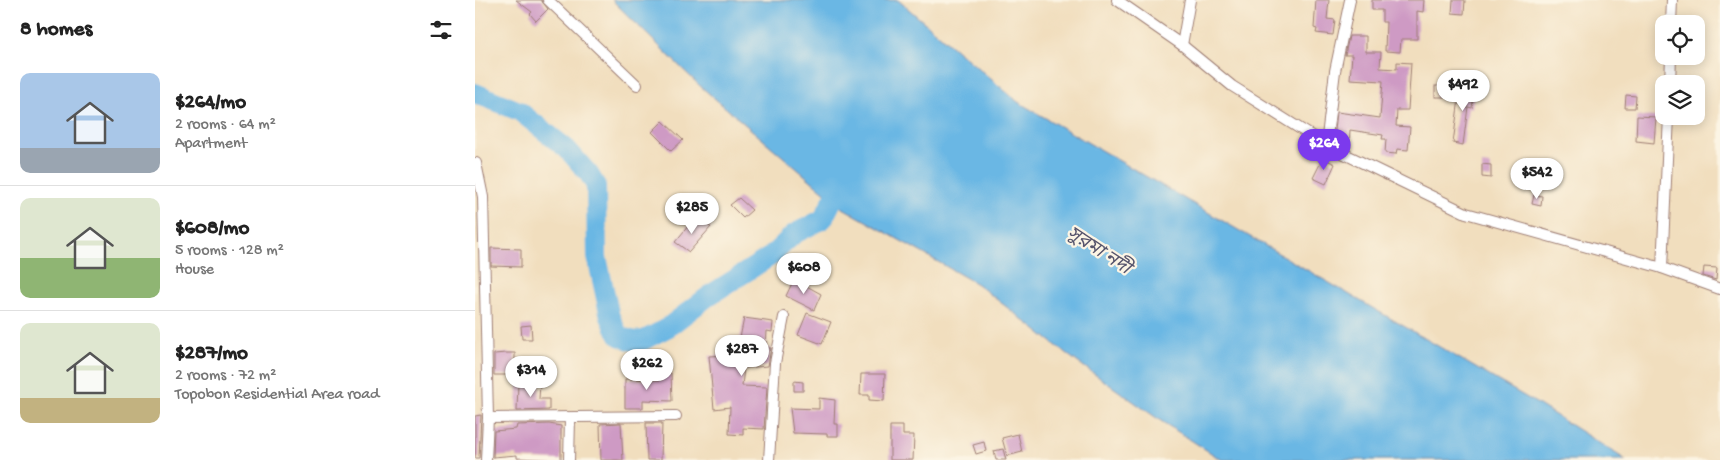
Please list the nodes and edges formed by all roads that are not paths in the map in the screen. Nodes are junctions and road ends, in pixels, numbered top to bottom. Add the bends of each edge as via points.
1 (548, 0) edge
2 (1117, 0) edge
3 (1190, 0) edge
4 (1350, 0) edge
5 (1672, 0) edge
6 (1671, 15) edge
7 (1182, 45) junction
8 (637, 85) dead end
9 (1669, 125) edge
10 (1326, 145) junction
11 (476, 163) edge
12 (1662, 268) junction
13 (1720, 289) edge
14 (784, 318) dead end
15 (676, 416) dead end
16 (488, 418) junction
17 (570, 419) junction
18 (486, 460) edge
19 (569, 460) edge
20 (769, 460) edge

1 - 8 street
2 - 7 street
3 - 7 street
4 - 10 street via 1335,70
5 - 6 street
7 - 10 street via 1232,86
9 - 12 street
10 - 12 street via 1466,213
11 - 16 street via 483,197
12 - 13 street
14 - 20 street via 775,363
15 - 17 street
16 - 17 street
16 - 18 street
17 - 19 street

